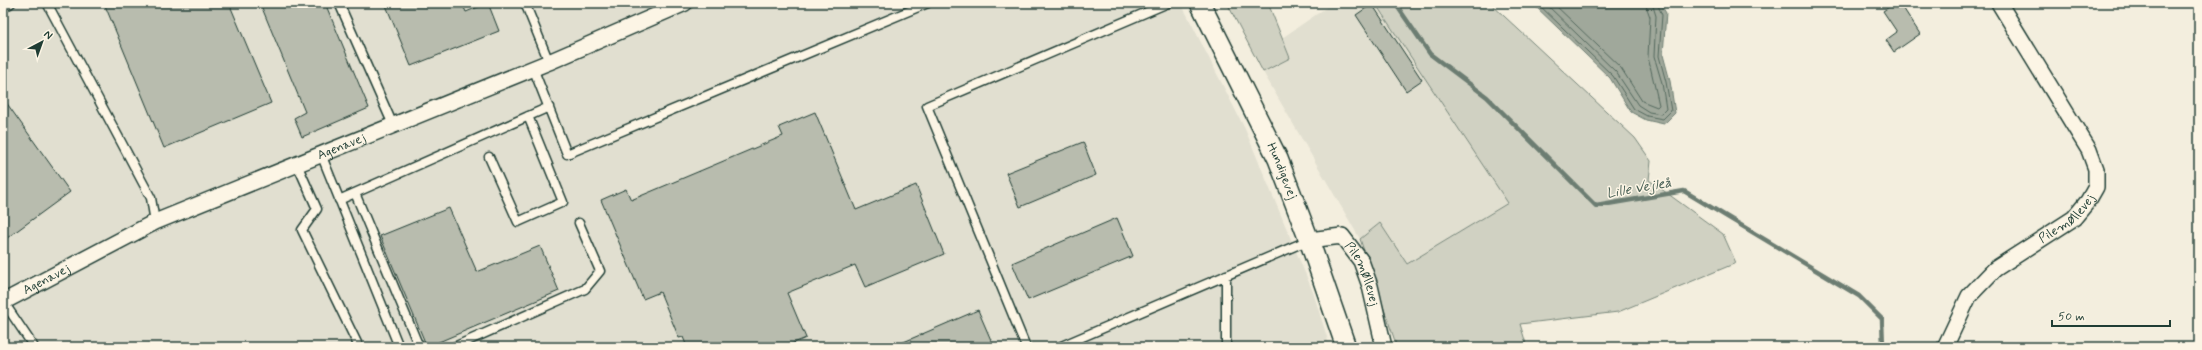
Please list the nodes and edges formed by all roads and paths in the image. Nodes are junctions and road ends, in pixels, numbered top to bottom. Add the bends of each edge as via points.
1 (11, 3) edge
2 (47, 3) edge
3 (340, 3) edge
4 (525, 3) edge
5 (928, 3) edge
6 (1168, 3) edge
7 (1200, 3) edge
8 (2000, 3) edge
9 (677, 5) edge
10 (3, 8) edge
11 (549, 62) junction
12 (533, 68) junction
13 (549, 107) junction
14 (528, 116) junction
15 (393, 125) junction
16 (322, 154) junction
17 (489, 157) dead end
18 (297, 164) junction
19 (355, 193) junction
20 (339, 200) junction
21 (155, 222) junction
22 (579, 223) dead end
23 (1309, 240) junction
24 (1226, 275) junction
25 (3, 302) edge
26 (34, 347) edge
27 (359, 347) edge
28 (400, 347) edge
29 (422, 347) edge
30 (454, 347) edge
31 (1026, 347) edge
32 (1059, 347) edge
33 (1226, 347) edge
34 (1346, 347) edge
35 (1384, 347) edge
36 (1945, 347) edge

1 - 10 lane
2 - 21 lane via 151,198
3 - 15 lane
4 - 11 lane
5 - 13 lane via 566,154
6 - 31 lane via 927,106
7 - 23 street, Hundigevej via 1278,159
8 - 36 street, Pilemøllevej via 2089,150 2096,169 2096,187 2074,218 1995,269 1969,296
9 - 11 street, Agenavej
11 - 12 street, Agenavej
12 - 13 lane
12 - 15 street, Agenavej
13 - 14 lane
14 - 17 lane via 563,202 518,222
14 - 19 lane
15 - 16 street, Agenavej
16 - 18 street, Agenavej
16 - 20 lane
18 - 21 street, Agenavej
18 - 27 lane via 317,209 302,230
19 - 20 lane
19 - 29 lane via 417,342
20 - 28 lane
21 - 25 street, Agenavej
22 - 30 lane via 600,271 585,290
23 - 24 lane
23 - 34 street, Hundigevej
23 - 35 street, Pilemøllevej via 1342,236 1360,261 1370,286
24 - 32 lane
24 - 33 lane
25 - 26 lane

